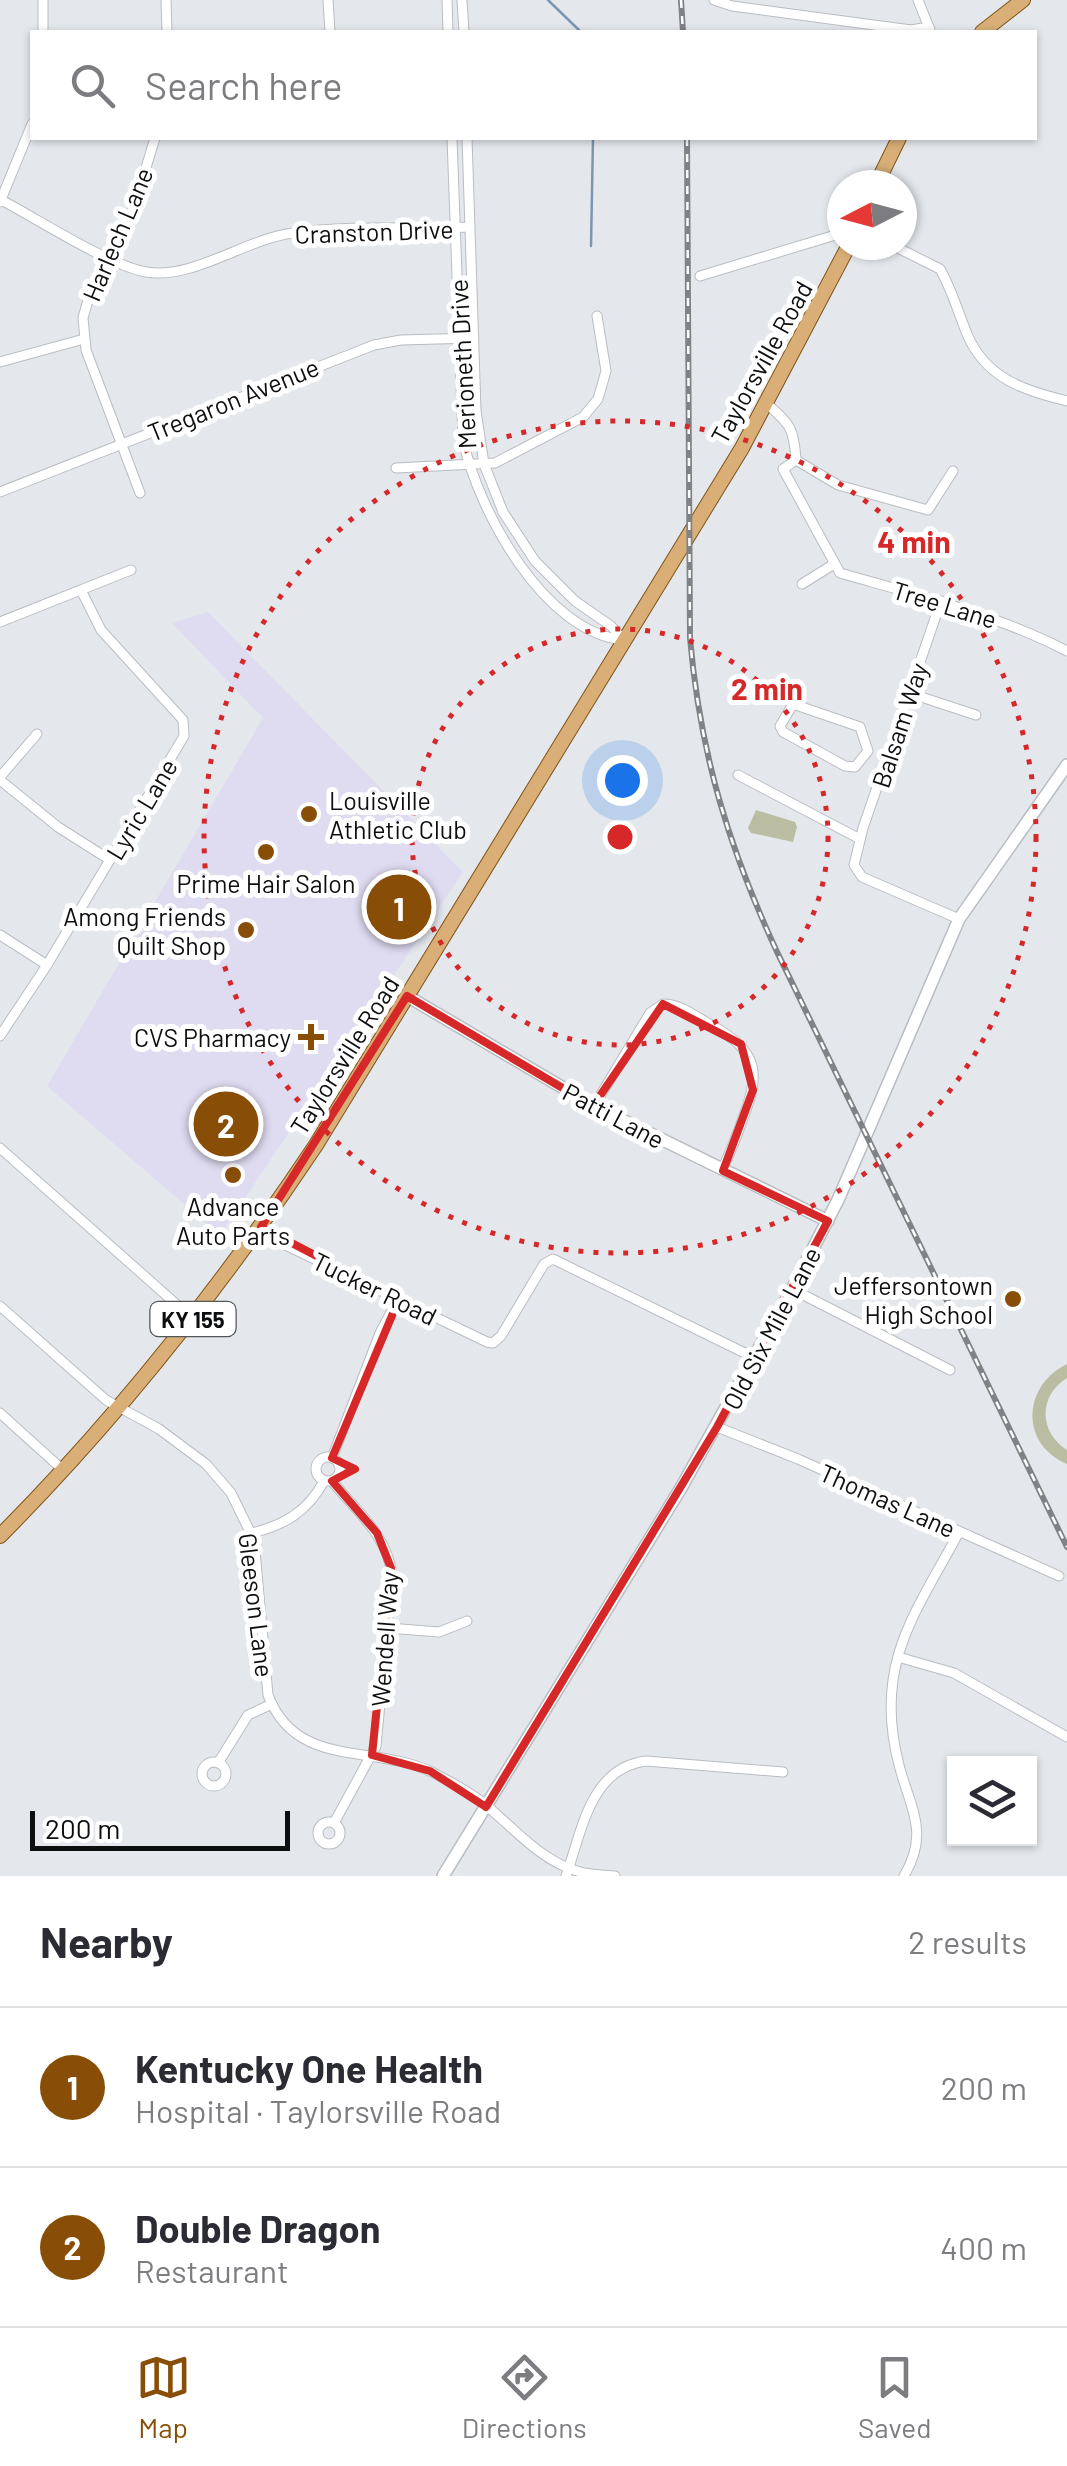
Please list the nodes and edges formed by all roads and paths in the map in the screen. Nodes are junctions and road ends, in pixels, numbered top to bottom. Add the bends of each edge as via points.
1 (43, 0) edge
2 (166, 0) edge
3 (328, 0) edge
4 (447, 0) edge
5 (462, 0) edge
6 (714, 0) edge
7 (918, 0) edge
8 (1023, 0) edge
9 (43, 30) edge
10 (167, 30) edge
11 (330, 30) edge
12 (448, 30) edge
13 (464, 30) edge
14 (930, 30) edge
15 (985, 30) edge
16 (30, 129) edge
17 (154, 140) edge
18 (452, 140) edge
19 (467, 140) edge
20 (898, 140) edge
21 (883, 170) edge
22 (1, 201) edge
23 (470, 227) junction
24 (454, 228) junction
25 (827, 238) edge
26 (109, 258) junction
27 (917, 258) edge
28 (841, 260) edge
29 (700, 276) dead end
30 (597, 316) dead end
31 (458, 338) junction
32 (474, 338) junction
33 (84, 339) junction
34 (0, 362) edge
35 (1067, 401) edge
36 (767, 404) junction
37 (122, 444) junction
38 (796, 460) junction
39 (484, 464) junction
40 (468, 465) junction
41 (396, 468) dead end
42 (953, 471) dead end
43 (0, 492) edge
44 (140, 494) dead end
45 (834, 564) junction
46 (131, 570) dead end
47 (802, 584) dead end
48 (81, 590) junction
49 (941, 601) junction
50 (0, 622) edge
51 (624, 640) junction
52 (1067, 651) edge
53 (909, 693) junction
54 (976, 715) dead end
55 (37, 734) dead end
56 (868, 751) junction
57 (888, 757) junction
58 (1067, 766) edge
59 (738, 776) dead end
60 (0, 778) edge
61 (859, 844) junction
62 (110, 860) junction
63 (959, 919) junction
64 (0, 935) edge
65 (47, 965) junction
66 (407, 996) junction
67 (0, 1036) edge
68 (594, 1106) junction
69 (0, 1148) edge
70 (722, 1170) junction
71 (828, 1221) junction
72 (261, 1227) junction
73 (792, 1288) junction
74 (398, 1299) junction
75 (0, 1306) edge
76 (193, 1319) junction
77 (755, 1358) junction
78 (950, 1370) dead end
79 (120, 1408) junction
80 (0, 1413) edge
81 (717, 1427) junction
82 (332, 1458) junction
83 (63, 1470) junction
84 (328, 1481) junction
85 (3, 1526) edge
86 (959, 1532) junction
87 (252, 1533) junction
88 (1059, 1576) dead end
89 (466, 1622) dead end
90 (388, 1628) junction
91 (898, 1657) junction
92 (272, 1704) junction
93 (1067, 1737) edge
94 (372, 1755) junction
95 (218, 1763) dead end
96 (783, 1772) dead end
97 (486, 1806) junction
98 (334, 1823) dead end
99 (568, 1872) edge
100 (443, 1876) edge
101 (614, 1876) edge
102 (904, 1876) edge

1 - 9 street
2 - 10 street
3 - 11 street
4 - 12 street
5 - 13 street
6 - 14 street
7 - 14 street
8 - 15 main road
16 - 22 street
17 - 26 street, Harlech Lane
18 - 24 street, Merioneth Drive
19 - 23 street
20 - 21 main road
22 - 26 street, Cranston Drive
23 - 24 street, Cranston Drive
23 - 32 street
24 - 26 street, Cranston Drive via 292,233 166,273
24 - 31 street, Merioneth Drive
25 - 29 street
26 - 33 street, Harlech Lane via 85,309
27 - 35 street via 940,269 968,337 992,370 1018,387
28 - 36 main road, Taylorsville Road / KY 155
30 - 39 street via 606,371 594,406 556,433
31 - 32 street, Tregaron Avenue
31 - 37 street, Tregaron Avenue via 374,345
31 - 40 street, Merioneth Drive
32 - 39 street
33 - 34 street
33 - 37 street
36 - 38 street via 794,433
36 - 51 main road, Taylorsville Road / KY 155
37 - 43 street, Tregaron Avenue
37 - 44 street
38 - 42 street via 838,486 928,510
38 - 45 street via 783,469
39 - 40 street
39 - 51 street via 503,512 534,561
40 - 41 street
40 - 51 street, Merioneth Drive via 499,536 543,591 605,638
45 - 47 street
45 - 49 street, Tree Lane via 840,573
46 - 48 street
48 - 50 street
48 - 62 street, Lyric Lane via 101,630 185,729
49 - 52 street, Tree Lane
49 - 53 street, Balsam Way
51 - 66 main road, Taylorsville Road / KY 155
53 - 54 street
53 - 57 street, Balsam Way
55 - 60 street
56 - 56 street via 860,727 792,704 780,726 845,766 854,767
56 - 57 street
57 - 61 street, Balsam Way
58 - 63 street, Old Six Mile Lane
59 - 61 street
60 - 62 street
61 - 63 street via 858,875
62 - 65 street, Lyric Lane
63 - 71 street, Old Six Mile Lane
64 - 65 street
65 - 67 street, Lyric Lane
66 - 68 street, Patti Lane
66 - 72 main road, Taylorsville Road / KY 155
68 - 70 street, Patti Lane
68 - 70 street via 650,1013 663,1004 676,1006 741,1044 752,1065 754,1090
69 - 76 street
70 - 71 street, Patti Lane
71 - 73 street, Old Six Mile Lane
72 - 74 street, Tucker Road via 278,1242
72 - 76 main road, Taylorsville Road / KY 155
73 - 77 street, Old Six Mile Lane
73 - 78 street
74 - 77 street, Tucker Road via 493,1343 544,1264 554,1260
74 - 82 street
75 - 79 street, Gleeson Lane
76 - 79 main road, Taylorsville Road / KY 155
77 - 81 street, Old Six Mile Lane
79 - 83 main road, Taylorsville Road / KY 155
79 - 87 street, Gleeson Lane via 214,1472
80 - 83 street
81 - 86 street, Thomas Lane
81 - 97 street, Old Six Mile Lane
82 - 84 street via 340,1469
82 - 84 street via 316,1468
83 - 85 main road, Taylorsville Road / KY 155
84 - 87 street via 298,1514
84 - 90 street, Wendell Way via 372,1526 386,1551 392,1576
86 - 88 street, Thomas Lane
86 - 91 street
87 - 92 street, Gleeson Lane
89 - 90 street via 438,1632
90 - 94 street, Wendell Way
91 - 93 street via 954,1673
91 - 102 street via 893,1735 918,1826
92 - 94 street, Gleeson Lane via 285,1726 312,1745
92 - 95 street via 248,1714
94 - 97 street, Gleeson Lane via 430,1772
94 - 98 street, Wendell Way
96 - 99 street via 625,1765 596,1793
97 - 99 street, Gleeson Lane
97 - 100 street, Old Six Mile Lane
99 - 101 street, Gleeson Lane

